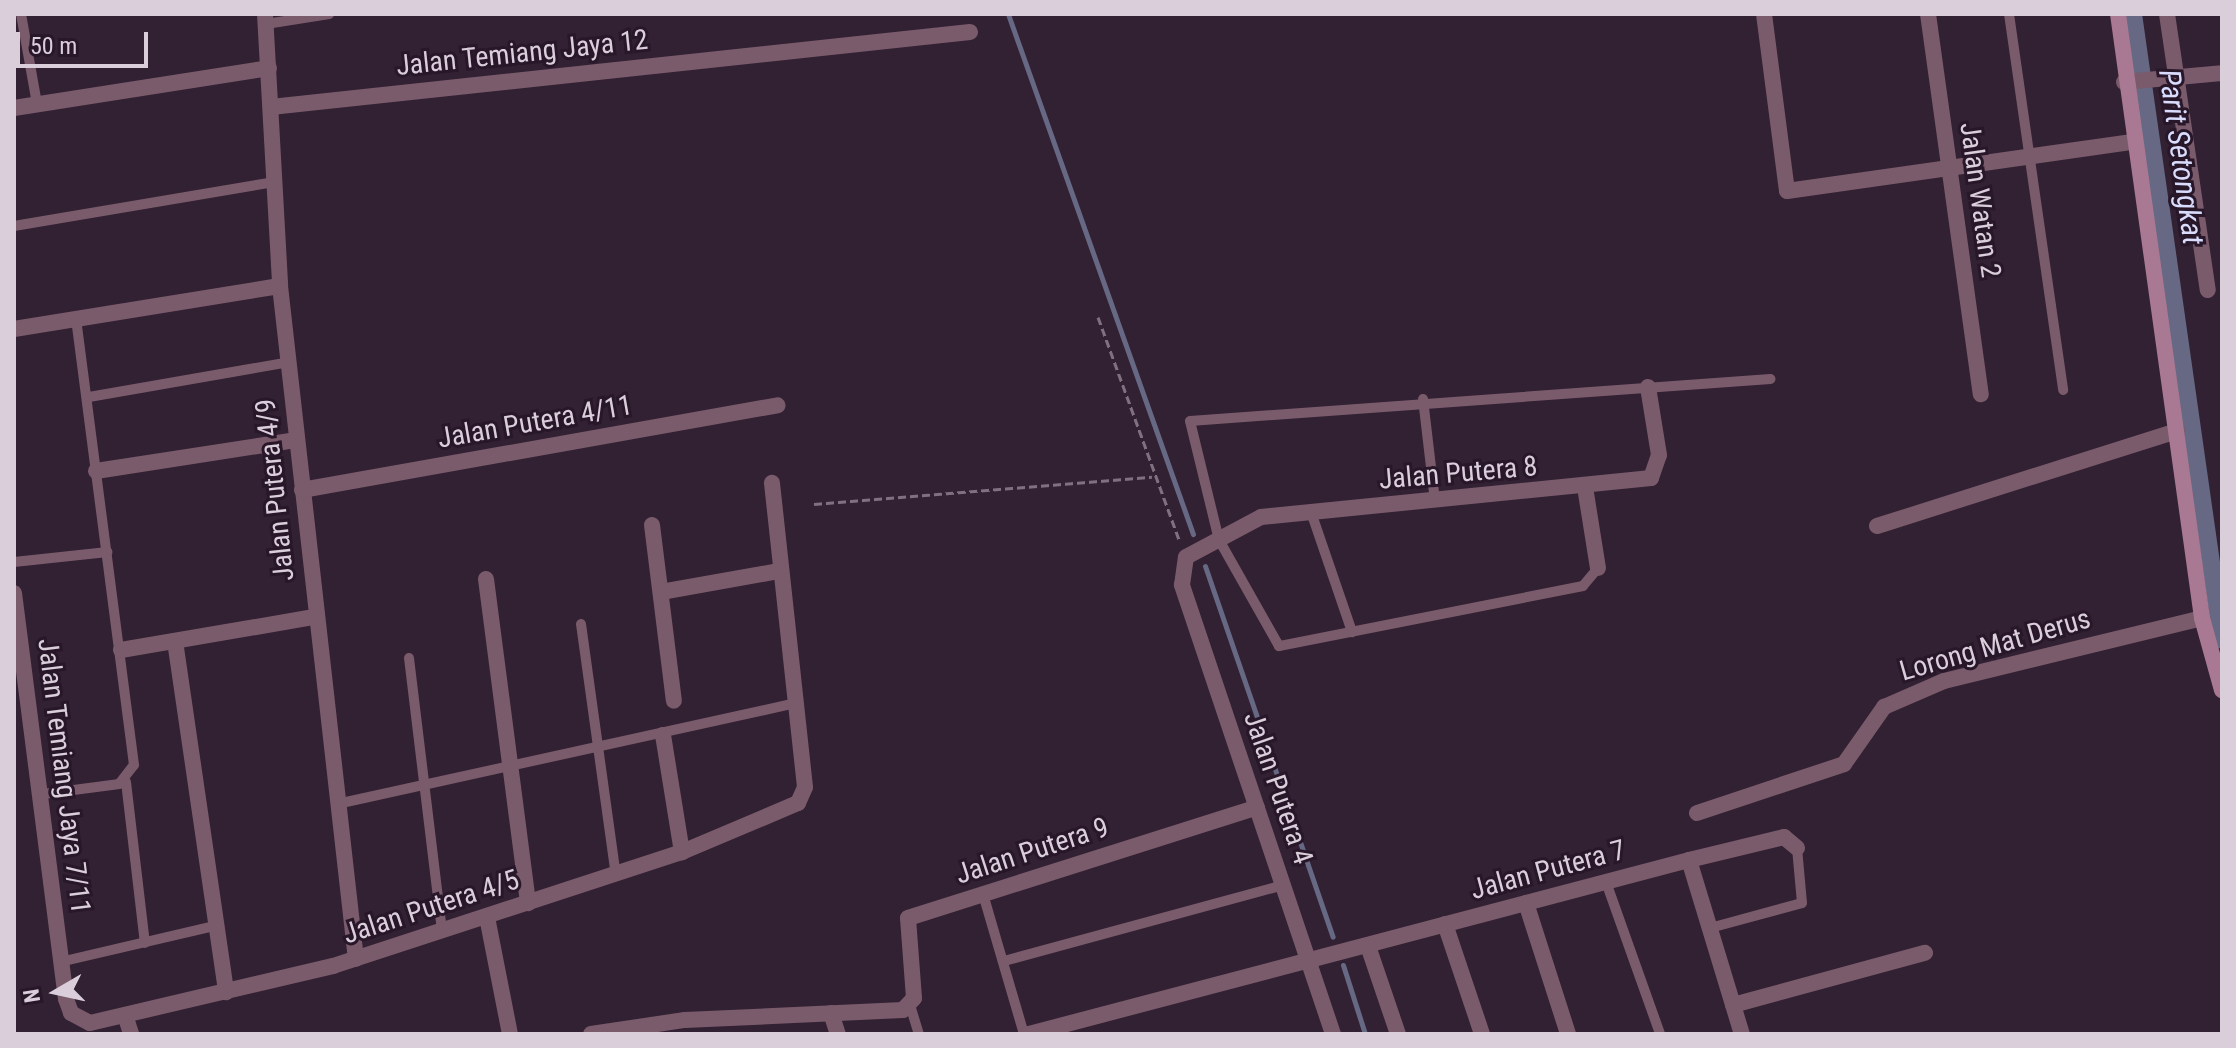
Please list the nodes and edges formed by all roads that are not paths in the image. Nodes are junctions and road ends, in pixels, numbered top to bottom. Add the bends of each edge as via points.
1 (21, 14) edge
2 (329, 14) edge
3 (1764, 14) edge
4 (1928, 14) edge
5 (2009, 14) edge
6 (2118, 14) edge
7 (2167, 14) edge
8 (266, 19) edge
9 (970, 32) dead end
10 (269, 68) junction
11 (2222, 73) edge
12 (2173, 78) junction
13 (2137, 81) junction
14 (37, 104) junction
15 (271, 107) junction
16 (14, 108) edge
17 (2131, 142) junction
18 (2028, 157) junction
19 (1949, 169) junction
20 (275, 182) junction
21 (14, 226) edge
22 (280, 286) junction
23 (2215, 289) edge
24 (76, 319) junction
25 (14, 329) edge
26 (289, 362) junction
27 (1770, 379) dead end
28 (1648, 387) junction
29 (2063, 390) dead end
30 (1981, 394) dead end
31 (89, 397) junction
32 (1423, 399) junction
33 (777, 405) dead end
34 (2177, 431) junction
35 (297, 440) junction
36 (96, 471) junction
37 (772, 483) dead end
38 (1585, 487) junction
39 (302, 490) junction
40 (1435, 501) junction
41 (1311, 512) junction
42 (652, 525) dead end
43 (1877, 526) dead end
44 (1219, 540) junction
45 (107, 552) junction
46 (1186, 557) joint
47 (14, 562) edge
48 (1598, 568) joint
49 (779, 571) junction
50 (486, 579) dead end
51 (661, 592) junction
52 (14, 593) edge
53 (314, 617) junction
54 (2202, 618) junction
55 (581, 624) dead end
56 (1352, 632) junction
57 (175, 641) junction
58 (121, 650) junction
59 (409, 658) dead end
60 (2222, 690) edge
61 (674, 701) dead end
62 (793, 704) junction
63 (663, 735) junction
64 (602, 748) junction
65 (511, 767) junction
66 (126, 782) junction
67 (424, 786) junction
68 (43, 794) junction
69 (337, 804) junction
70 (1257, 807) junction
71 (1697, 813) dead end
72 (1797, 848) joint
73 (682, 852) junction
74 (1689, 860) junction
75 (616, 875) junction
76 (1606, 882) junction
77 (1283, 885) junction
78 (983, 894) junction
79 (528, 903) junction
80 (1526, 903) junction
81 (487, 917) junction
82 (1445, 924) junction
83 (215, 926) junction
84 (1710, 928) junction
85 (442, 932) junction
86 (145, 943) junction
87 (1368, 946) junction
88 (1925, 953) dead end
89 (356, 959) junction
90 (1004, 961) junction
91 (60, 962) junction
92 (1309, 962) junction
93 (226, 992) junction
94 (910, 1005) junction
95 (1733, 1005) junction
96 (71, 1013) joint
97 (831, 1013) junction
98 (125, 1015) junction
99 (628, 1031) edge
100 (131, 1034) edge
101 (510, 1034) edge
102 (591, 1034) edge
103 (838, 1034) edge
104 (919, 1034) edge
105 (1026, 1034) edge
106 (1333, 1034) edge
107 (1398, 1034) edge
108 (1482, 1034) edge
109 (1568, 1034) edge
110 (1660, 1034) edge
111 (1742, 1034) edge

1 - 14 lane
2 - 8 lane
3 - 19 street via 1787,191
4 - 19 street, Jalan Watan 2
5 - 18 lane
6 - 13 street
7 - 12 street
8 - 10 street, Jalan Putera 4/9
9 - 15 street, Jalan Temiang Jaya 12
10 - 14 street
10 - 15 street, Jalan Putera 4/9
11 - 12 street
12 - 13 street
12 - 23 street
13 - 17 street
14 - 16 street
15 - 20 street, Jalan Putera 4/9
17 - 18 street
17 - 34 street
18 - 19 street
18 - 29 lane
19 - 30 street, Jalan Watan 2
20 - 21 lane
20 - 22 street, Jalan Putera 4/9
22 - 24 street
22 - 26 street, Jalan Putera 4/9
24 - 25 street
24 - 31 lane
26 - 31 lane
26 - 35 street, Jalan Putera 4/9
27 - 28 lane
28 - 32 lane
28 - 38 street, Jalan Putera 8 via 1657,469 1639,482
31 - 36 lane
32 - 40 lane
32 - 44 lane via 1190,421
33 - 39 street, Jalan Putera 4/11
34 - 43 street
34 - 54 street
35 - 36 street
35 - 39 street, Jalan Putera 4/9
36 - 45 lane
37 - 49 street
38 - 40 street, Jalan Putera 8
38 - 48 street
39 - 53 street, Jalan Putera 4/9
40 - 41 street, Jalan Putera 8
41 - 44 street, Jalan Putera 8 via 1261,517
41 - 56 lane
42 - 51 street
44 - 46 street, Jalan Putera 8
44 - 56 lane via 1279,646
45 - 47 lane
45 - 58 lane
46 - 70 street, Jalan Putera 4 via 1182,585
48 - 56 lane via 1583,586
49 - 51 street
49 - 62 street
50 - 65 street
51 - 61 street
52 - 68 street, Jalan Temiang Jaya 7/11
53 - 57 street
53 - 69 street, Jalan Putera 4/9
54 - 60 street
54 - 71 street, Lorong Mat Derus via 1944,681 1884,707 1844,764
55 - 64 lane
57 - 58 street
57 - 83 street
58 - 66 lane via 134,765
59 - 67 lane
62 - 63 lane
62 - 73 street, Jalan Putera 4/5 via 805,787 798,803
63 - 64 lane
63 - 73 street
64 - 65 lane
64 - 75 lane
65 - 67 lane
65 - 79 street
66 - 68 lane
66 - 86 lane
67 - 69 lane
67 - 85 lane
68 - 91 street, Jalan Temiang Jaya 7/11
69 - 89 street, Jalan Putera 4/9
70 - 77 street, Jalan Putera 4
70 - 78 street, Jalan Putera 9
72 - 74 street, Jalan Putera 7 via 1784,837
72 - 84 lane via 1802,903
73 - 75 street, Jalan Putera 4/5
74 - 76 street, Jalan Putera 7
74 - 84 street
75 - 79 street, Jalan Putera 4/5
76 - 80 street, Jalan Putera 7
76 - 110 lane
77 - 90 lane
77 - 92 street, Jalan Putera 4
78 - 90 lane
78 - 94 street, Jalan Putera 9 via 908,918
79 - 81 street, Jalan Putera 4/5
80 - 82 street, Jalan Putera 7
80 - 109 street
81 - 85 street, Jalan Putera 4/5
81 - 101 street
82 - 87 street, Jalan Putera 7
82 - 108 street
83 - 86 lane
83 - 93 street
84 - 95 street
85 - 89 street, Jalan Putera 4/5
86 - 91 lane
87 - 92 street, Jalan Putera 7
87 - 107 street
88 - 95 street
89 - 93 street, Jalan Putera 4/5
90 - 105 lane
91 - 96 street, Jalan Temiang Jaya 7/11
92 - 105 street, Jalan Putera 7
92 - 106 street, Jalan Putera 4
93 - 98 street, Jalan Putera 4/5
94 - 97 street
94 - 104 lane
95 - 111 street
96 - 98 street, Jalan Putera 4/5 via 90,1023
97 - 99 street
97 - 103 street
98 - 100 street
99 - 102 street

